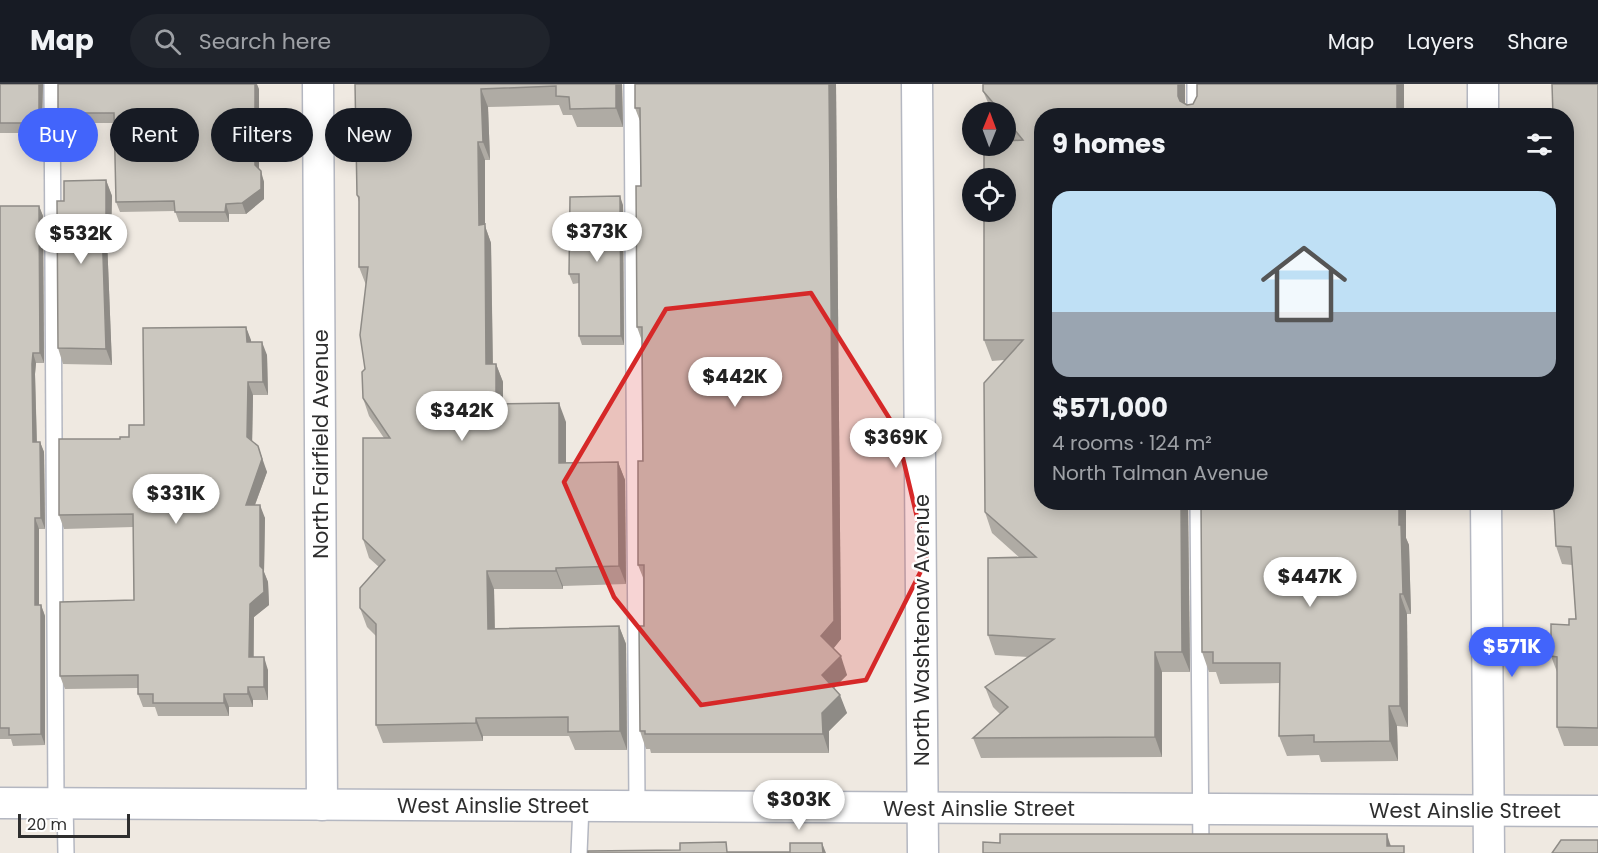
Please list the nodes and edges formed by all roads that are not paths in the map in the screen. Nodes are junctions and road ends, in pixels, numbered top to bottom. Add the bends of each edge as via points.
1 (52, 84) edge
2 (318, 84) edge
3 (632, 84) edge
4 (917, 84) edge
5 (1195, 84) edge
6 (1483, 84) edge
7 (1196, 108) edge
8 (1483, 108) edge
9 (1198, 510) edge
10 (1486, 510) edge
11 (0, 803) edge
12 (60, 803) junction
13 (322, 805) junction
14 (581, 806) junction
15 (637, 806) junction
16 (922, 807) junction
17 (1201, 809) junction
18 (1489, 810) junction
19 (1598, 811) edge
20 (66, 853) edge
21 (579, 853) edge
22 (923, 853) edge
23 (1201, 853) edge
24 (1489, 853) edge

1 - 12 lane
2 - 13 street, North Fairfield Avenue
3 - 15 lane
4 - 16 street, North Washtenaw Avenue
5 - 7 lane
6 - 8 street
9 - 17 lane
10 - 18 street
11 - 12 street, West Ainslie Street
12 - 13 street, West Ainslie Street
12 - 20 lane
13 - 14 street, West Ainslie Street
14 - 15 street, West Ainslie Street
14 - 21 lane
15 - 16 street, West Ainslie Street
16 - 17 street, West Ainslie Street
16 - 22 street, North Washtenaw Avenue
17 - 18 street, West Ainslie Street
17 - 23 lane
18 - 19 street, West Ainslie Street
18 - 24 street

